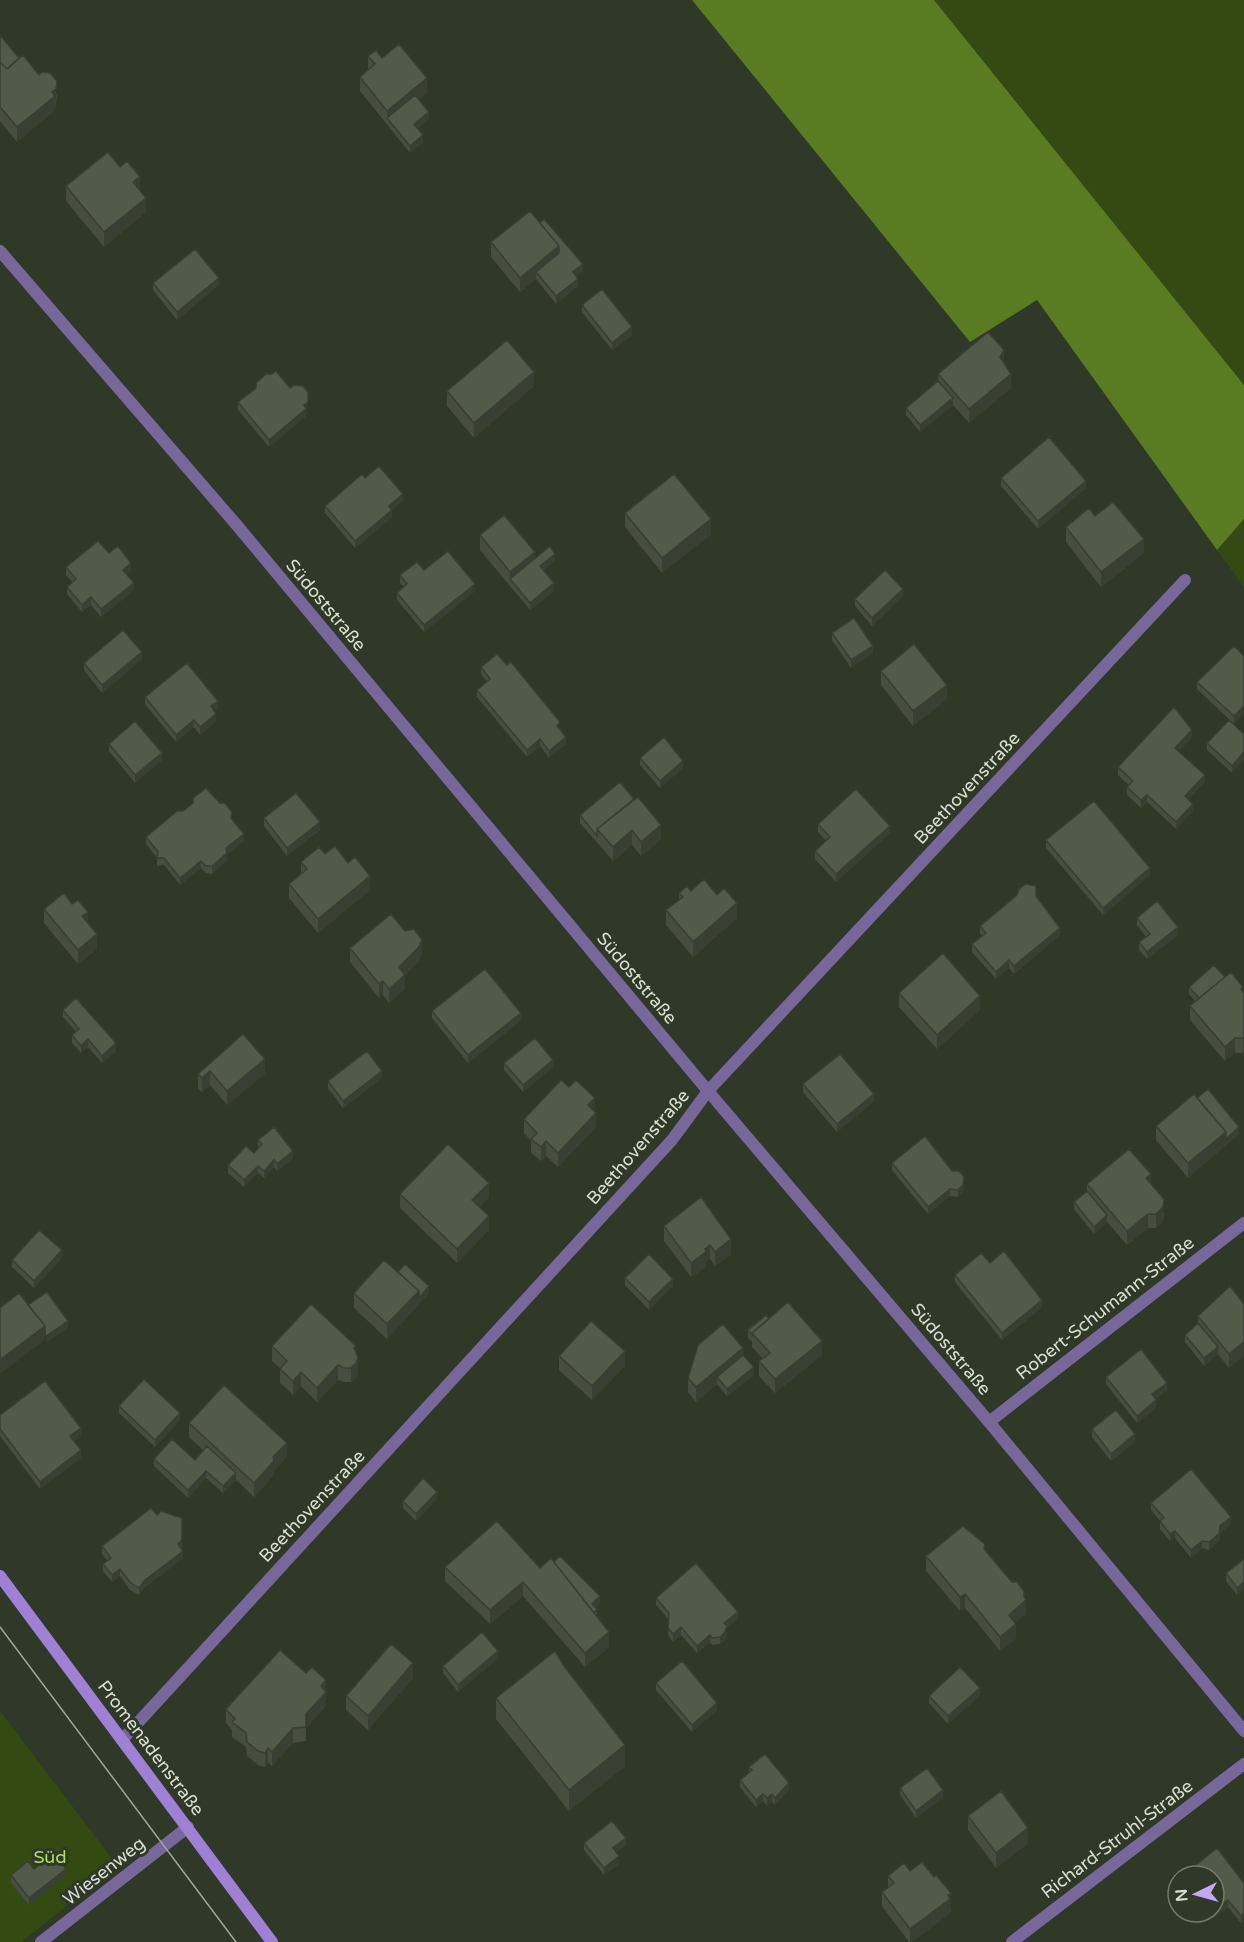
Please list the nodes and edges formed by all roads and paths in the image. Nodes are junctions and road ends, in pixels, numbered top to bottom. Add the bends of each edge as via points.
1 (0, 251) edge
2 (1185, 580) dead end
3 (708, 1091) junction
4 (1244, 1223) edge
5 (989, 1422) junction
6 (0, 1576) edge
7 (1244, 1731) edge
8 (122, 1740) junction
9 (1244, 1764) edge
10 (188, 1827) junction
11 (41, 1942) edge
12 (272, 1942) edge
13 (1012, 1942) edge

1 - 3 street, Südoststraße via 235,523
2 - 3 street, Beethovenstraße
3 - 5 street, Südoststraße
3 - 8 street, Beethovenstraße via 664,1149
4 - 5 street, Robert-Schumann-Straße
5 - 7 street, Südoststraße
6 - 8 main road, Promenadenstraße
8 - 10 main road, Promenadenstraße
9 - 13 street, Richard-Struhl-Straße
10 - 11 street, Wiesenweg
10 - 12 main road, Promenadenstraße

